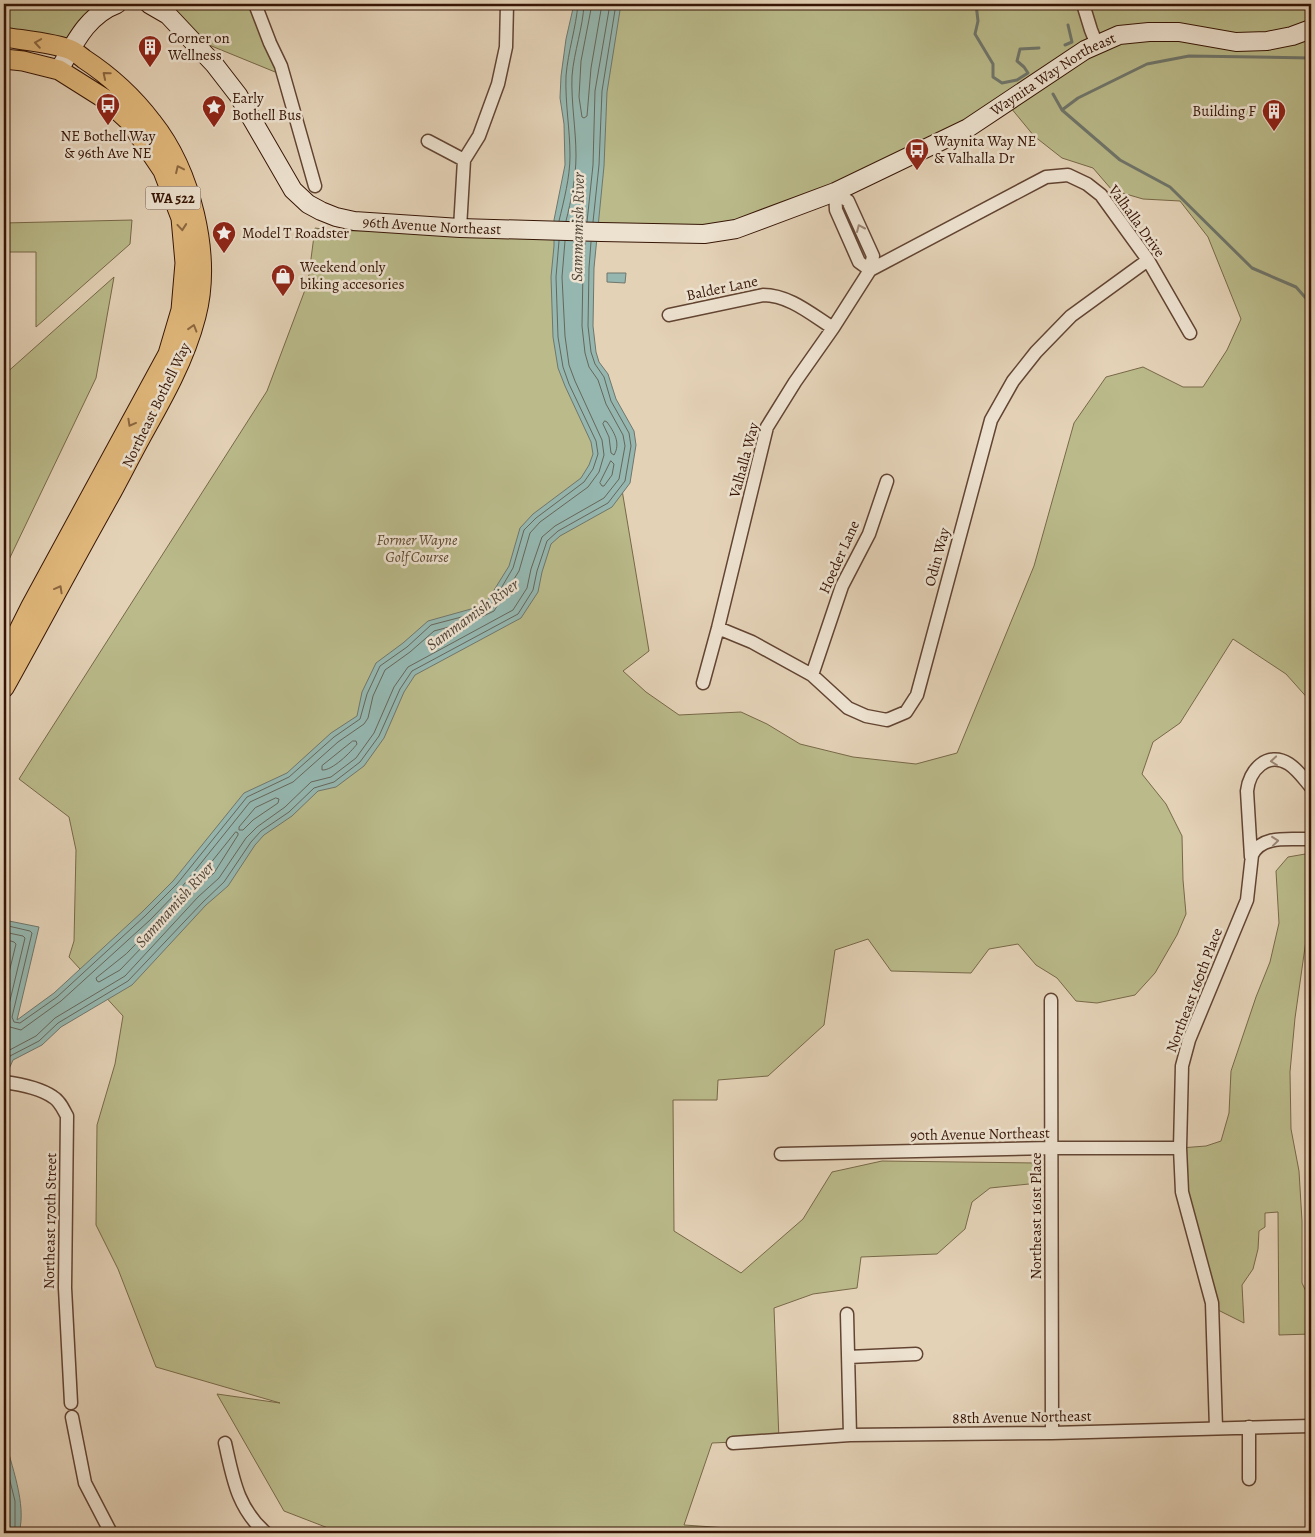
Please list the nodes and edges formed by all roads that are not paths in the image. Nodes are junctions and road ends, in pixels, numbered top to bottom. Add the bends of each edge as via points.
1 (117, 4) edge
2 (149, 4) edge
3 (255, 4) edge
4 (507, 4) edge
5 (1084, 4) edge
6 (1311, 29) edge
7 (4, 37) edge
8 (1097, 44) junction
9 (71, 50) junction
10 (4, 59) edge
11 (59, 70) junction
12 (428, 141) dead end
13 (464, 160) junction
14 (316, 186) dead end
15 (835, 192) junction
16 (460, 228) junction
17 (638, 233) joint
18 (1148, 260) junction
19 (870, 270) junction
20 (669, 316) dead end
21 (833, 328) junction
22 (1190, 333) dead end
23 (101, 478) junction
24 (887, 481) dead end
25 (82, 546) junction
26 (718, 628) junction
27 (4, 660) edge
28 (812, 675) junction
29 (703, 683) dead end
30 (4, 688) edge
31 (1311, 787) edge
32 (1311, 839) edge
33 (1251, 862) junction
34 (1051, 1000) dead end
35 (9, 1083) edge
36 (1052, 1148) junction
37 (1180, 1148) junction
38 (781, 1154) dead end
39 (847, 1314) dead end
40 (916, 1354) dead end
41 (848, 1357) junction
42 (71, 1403) dead end
43 (72, 1417) dead end
44 (1311, 1426) edge
45 (1249, 1427) junction
46 (1216, 1428) junction
47 (1052, 1433) junction
48 (850, 1435) junction
49 (225, 1443) dead end
50 (733, 1443) dead end
51 (1250, 1479) dead end
52 (111, 1533) edge
53 (266, 1533) edge

1 - 9 main road via 94,16
2 - 16 main road, 96th Avenue Northeast via 168,15 214,64 238,95 293,190 308,204 336,218 354,221
3 - 14 street via 280,66
4 - 13 street via 506,48 498,84 479,136
5 - 8 street
6 - 8 main road, Waynita Way Northeast via 1267,41 1236,42 1179,32 1149,32 1119,35
9 -> 7 main road, WA 522
8 - 15 main road, Waynita Way Northeast via 968,128
9 - 11 main road
25 -> 9 main road, Northeast Bothell Way / WA 522 via 180,362 200,298 200,250 192,201 158,130 118,85
10 - 11 main road, WA 522
11 -> 23 main road, Northeast Bothell Way / WA 522 via 105,99 130,122 163,171 181,218 185,263 181,310 168,354
12 - 13 street
13 - 16 street
15 - 17 main road, Waynita Way Northeast via 736,230 704,234
15 - 19 street via 836,210 859,262
16 - 17 main road, 96th Avenue Northeast
18 - 19 street, Valhalla Drive via 1101,195 1068,175 1046,177
18 - 22 street, Valhalla Drive
18 - 28 street, Odin Way via 1071,316 1013,381 991,420 917,695 906,712 887,720 866,716 848,708
19 - 21 street, Valhalla Way
20 - 21 street, Balder Lane via 774,295 786,298
21 - 26 street, Valhalla Way via 767,427
23 - 25 main road via 108,486 84,533
23 - 27 main road, Northeast Bothell Way / WA 522
24 - 28 street, Hoeder Lane via 869,534 842,586
30 -> 25 main road, Northeast Bothell Way / WA 522
26 - 28 street, Odin Way via 752,642
26 - 29 street, Valhalla Way
31 -> 33 street, Northeast 160th Place via 1296,769 1282,760 1267,761 1255,769 1247,791
33 -> 32 street, Northeast 160th Place via 1255,848 1264,842
33 - 37 street, Northeast 160th Place via 1247,900 1189,1040 1182,1066
34 - 36 street, Northeast 161st Place
35 - 42 street, Northeast 170th Street via 54,1097 67,1116 65,1290
36 - 37 street, 90th Avenue Northeast
36 - 38 street, 90th Avenue Northeast
36 - 47 street, Northeast 161st Place
37 - 46 street, Northeast 160th Place via 1182,1192 1212,1303
39 - 41 street
40 - 41 street
41 - 48 street
43 - 52 street via 85,1483
44 - 45 street, 88th Avenue Northeast
45 - 46 street, 88th Avenue Northeast
45 - 51 street
46 - 47 street, 88th Avenue Northeast
47 - 48 street, 88th Avenue Northeast
48 - 50 street, 88th Avenue Northeast
49 - 53 street via 238,1496 256,1525

